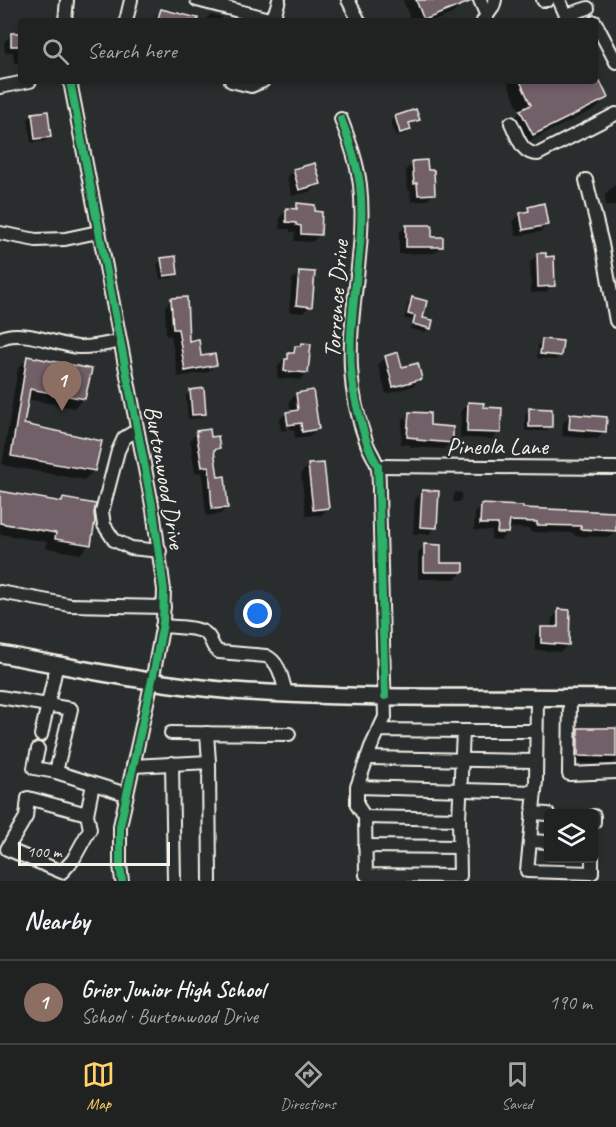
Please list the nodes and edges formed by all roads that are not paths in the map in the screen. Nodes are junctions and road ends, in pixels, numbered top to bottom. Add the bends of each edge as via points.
1 (67, 0) edge
2 (131, 0) edge
3 (196, 0) edge
4 (279, 0) edge
5 (348, 0) edge
6 (480, 0) edge
7 (495, 0) edge
8 (543, 0) edge
9 (548, 0) edge
10 (559, 0) edge
11 (586, 4) edge
12 (65, 18) edge
13 (127, 18) edge
14 (263, 18) edge
15 (272, 18) edge
16 (357, 18) edge
17 (485, 18) edge
18 (567, 18) edge
19 (593, 18) edge
20 (598, 27) edge
21 (616, 62) edge
22 (18, 83) edge
23 (71, 84) edge
24 (0, 87) edge
25 (616, 114) edge
26 (341, 119) dead end
27 (512, 123) dead end
28 (586, 180) dead end
29 (98, 232) junction
30 (0, 233) edge
31 (616, 243) edge
32 (602, 244) junction
33 (616, 321) edge
34 (0, 339) edge
35 (120, 341) junction
36 (137, 430) junction
37 (378, 466) junction
38 (616, 468) edge
39 (160, 551) junction
40 (0, 592) edge
41 (164, 608) junction
42 (162, 626) junction
43 (0, 654) edge
44 (57, 664) junction
45 (151, 682) junction
46 (286, 693) junction
47 (384, 696) junction
48 (0, 697) edge
49 (537, 697) junction
50 (570, 697) junction
51 (616, 698) edge
52 (49, 704) junction
53 (379, 730) junction
54 (463, 731) junction
55 (536, 731) junction
56 (171, 733) dead end
57 (207, 733) junction
58 (289, 734) dead end
59 (41, 735) dead end
60 (38, 749) dead end
61 (367, 758) junction
62 (461, 760) junction
63 (536, 761) junction
64 (209, 762) junction
65 (172, 763) junction
66 (133, 766) junction
67 (56, 772) junction
68 (616, 772) edge
69 (93, 784) junction
70 (357, 787) junction
71 (460, 789) junction
72 (535, 792) junction
73 (126, 794) junction
74 (532, 813) junction
75 (87, 814) junction
76 (544, 814) edge
77 (365, 817) junction
78 (459, 819) junction
79 (530, 841) junction
80 (544, 842) edge
81 (366, 846) junction
82 (460, 847) junction
83 (58, 877) edge
84 (592, 877) edge
85 (382, 878) edge
86 (122, 881) edge
87 (174, 881) edge
88 (210, 881) edge

1 - 12 street
2 - 13 street
3 - 14 street
4 - 15 street
5 - 16 street
6 - 17 street
7 - 17 street
8 - 9 street
10 - 18 street
11 - 18 street
11 - 19 street
20 - 21 street
22 - 24 street
23 - 29 street, Burtonwood Drive
25 - 27 street via 538,154 523,148
26 - 37 street, Torrence Drive via 360,186 352,379 366,442
28 - 32 street
29 - 30 street via 36,240
29 - 35 street, Burtonwood Drive
31 - 32 street
32 - 33 street
34 - 35 street via 20,335 79,347
35 - 36 street, Burtonwood Drive
36 - 39 street, Burtonwood Drive
36 - 39 street via 124,438 118,451 102,512 104,525 114,540 131,548
37 - 38 street, Pineola Lane
37 - 47 street, Torrence Drive
39 - 41 street, Burtonwood Drive
40 - 41 street via 70,605
41 - 42 street, Burtonwood Drive
42 - 45 street, Burtonwood Drive
42 - 46 street via 200,630 219,652 272,659
43 - 44 main road
44 - 45 main road
44 - 52 street
45 - 46 main road
45 - 66 street, Burtonwood Drive
46 - 47 main road
47 - 49 main road
47 - 53 street, Torrence Drive via 385,717
48 - 52 street
49 - 50 main road
49 - 55 street
50 - 51 main road
50 - 68 street via 569,774
52 - 59 street
52 - 67 street via 71,709
53 - 54 street
53 - 61 street, Torrence Drive
54 - 55 street
54 - 62 street
55 - 63 street
56 - 57 street
57 - 58 street
57 - 64 street
60 - 67 street via 34,768
61 - 62 street
61 - 70 street, Torrence Drive
62 - 63 street
62 - 71 street
63 - 72 street
64 - 65 street
64 - 88 street
65 - 66 street
65 - 87 street
66 - 73 street, Burtonwood Drive
67 - 69 street
69 - 73 street
69 - 75 street
70 - 71 street
70 - 77 street via 357,805
71 - 72 street
71 - 78 street
72 - 74 street
73 - 86 street, Burtonwood Drive via 120,826
74 - 76 street
74 - 79 street
75 - 83 street via 90,829 73,860
75 - 83 street via 28,798 26,817 7,849
77 - 78 street
77 - 81 street
78 - 82 street
79 - 80 street
79 - 84 street via 527,871
81 - 82 street
81 - 85 street via 366,876
82 - 85 street via 460,876

